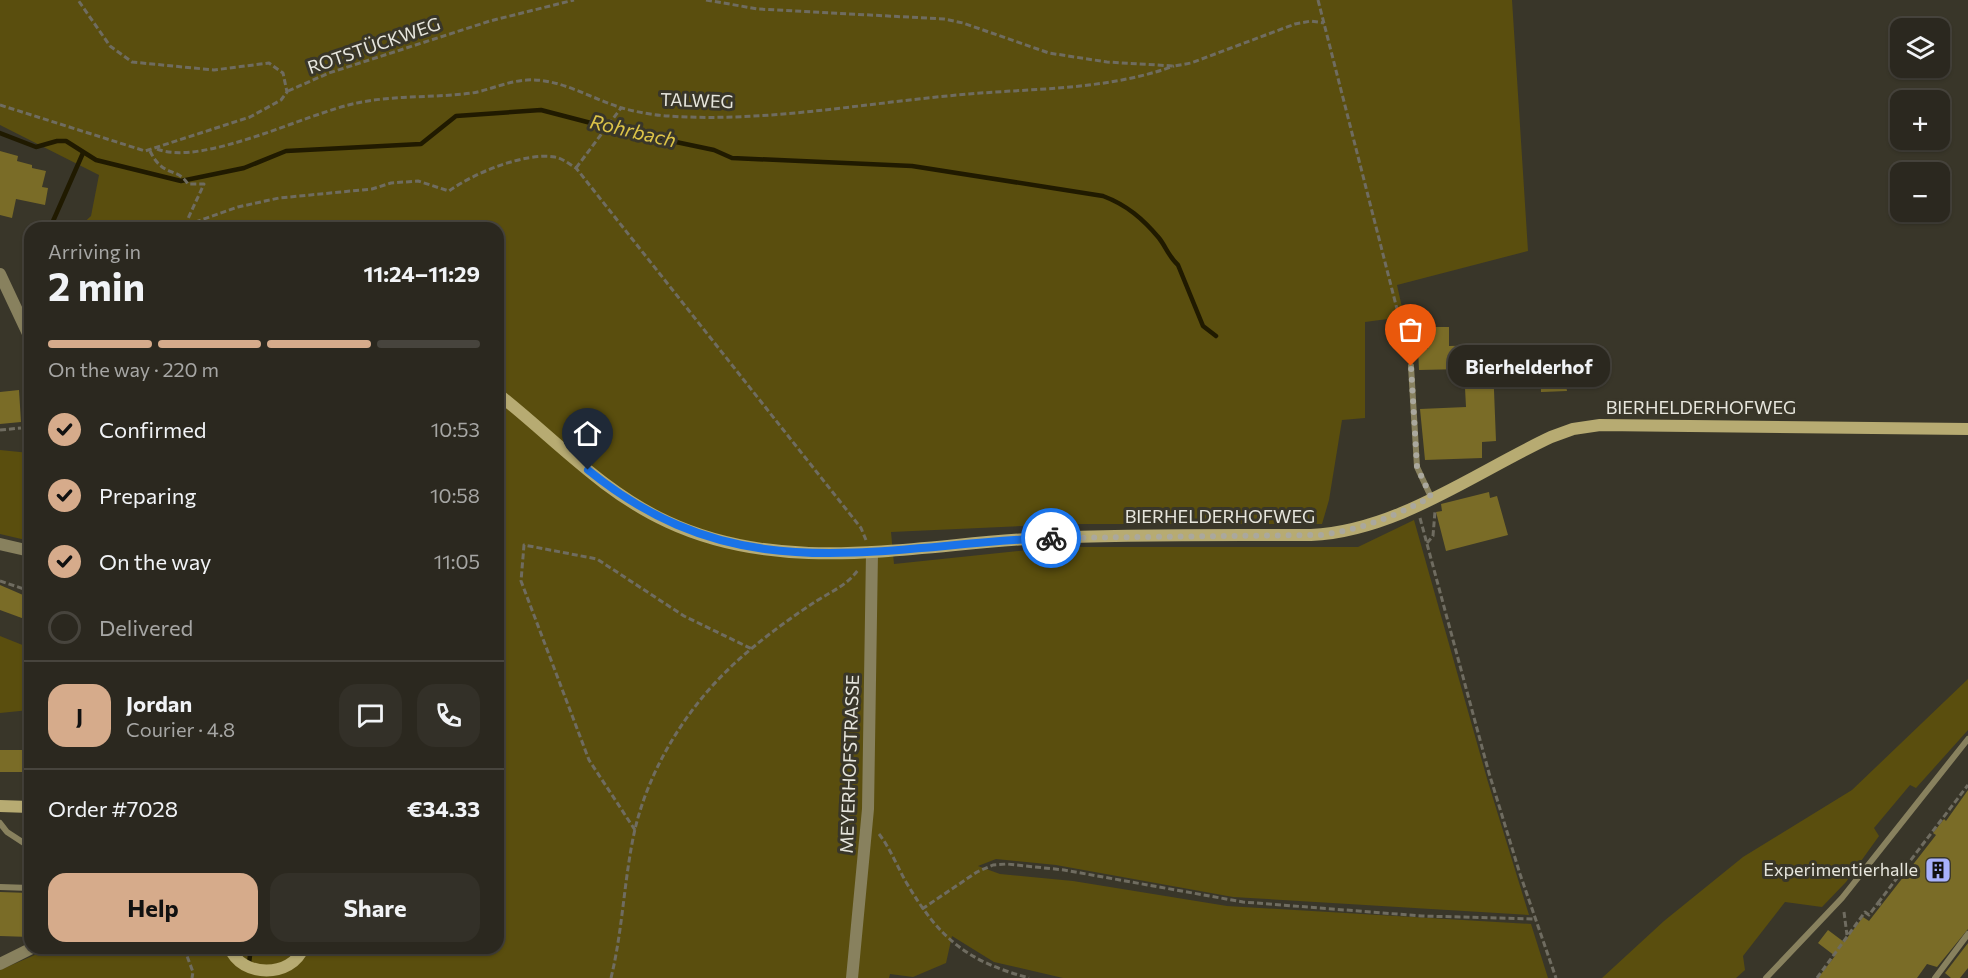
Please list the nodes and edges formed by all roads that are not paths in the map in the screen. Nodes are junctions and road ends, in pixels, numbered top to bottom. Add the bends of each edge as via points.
1 (0, 274) edge
2 (24, 325) edge
3 (1411, 366) road end
4 (504, 399) edge
5 (1968, 429) edge
6 (1431, 497) junction
7 (0, 544) edge
8 (24, 550) edge
9 (872, 552) junction
10 (1968, 739) edge
11 (0, 806) edge
12 (24, 807) edge
13 (0, 823) edge
14 (24, 843) edge
15 (0, 887) edge
16 (24, 888) edge
17 (1968, 934) edge
18 (24, 952) edge
19 (233, 954) edge
20 (300, 954) edge
21 (0, 964) edge
22 (852, 978) edge
23 (1766, 978) edge
24 (1935, 978) edge

1 - 2 street
3 - 6 lane via 1417,467
4 - 9 street, BIERHELDERHOFWEG via 612,490 648,513 687,530 733,544 786,553
5 - 6 street, BIERHELDERHOFWEG via 1588,426 1551,437
6 - 9 street, BIERHELDERHOFWEG via 1359,529 1320,535 1066,537
7 - 8 street
9 - 22 street, MEYERHOFSTRASSE via 867,825
10 - 23 lane via 1842,898
11 - 12 street
13 - 14 lane
15 - 16 lane
17 - 24 lane
18 - 21 street
19 - 20 street via 244,969 268,976 292,967

